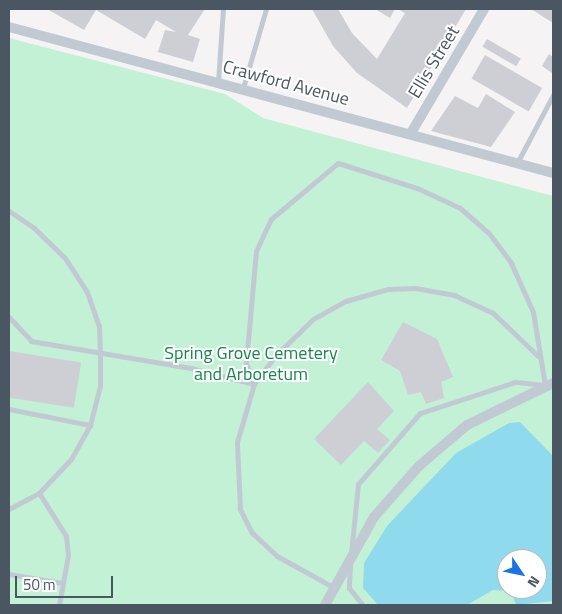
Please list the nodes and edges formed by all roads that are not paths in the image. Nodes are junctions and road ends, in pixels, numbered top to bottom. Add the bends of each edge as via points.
1 (223, 9) edge
2 (266, 9) edge
3 (484, 9) edge
4 (9, 27) edge
5 (218, 82) junction
6 (243, 88) junction
7 (553, 96) edge
8 (411, 133) junction
9 (517, 163) junction
10 (553, 173) edge
11 (9, 211) edge
12 (9, 317) edge
13 (100, 355) junction
14 (539, 358) junction
15 (254, 384) junction
16 (549, 384) edge
17 (9, 409) edge
18 (90, 425) junction
19 (39, 492) junction
20 (9, 509) edge
21 (351, 554) junction
22 (9, 574) edge
23 (62, 583) junction
24 (333, 587) junction
25 (59, 605) edge
26 (325, 605) edge
27 (363, 605) edge

1 - 5 lane
2 - 6 lane
3 - 8 street, Ellis Street
4 - 5 street, Crawford Avenue
5 - 6 street, Crawford Avenue
6 - 8 street, Crawford Avenue
7 - 9 lane
8 - 9 street, Crawford Avenue
9 - 10 street, Crawford Avenue
11 - 13 lane via 34,228 65,258 83,285 100,326
12 - 13 lane via 31,340
13 - 15 lane via 191,368
13 - 18 lane via 100,386
14 - 15 lane via 493,312 454,295 415,288 388,289 346,301 313,319
14 - 15 lane via 533,312 511,263 488,232 460,208 417,188 338,163 271,219 256,250 246,363
14 - 16 lane
15 - 24 lane via 237,442 240,509 252,533 277,556
16 - 21 street via 467,425 419,466 374,517
16 - 21 lane via 516,382 420,412 358,484
17 - 18 lane
18 - 19 lane via 71,459
19 - 20 lane
19 - 23 lane via 66,536 68,555
21 - 24 street
21 - 27 lane via 349,588
22 - 23 lane
23 - 25 lane
24 - 26 street

